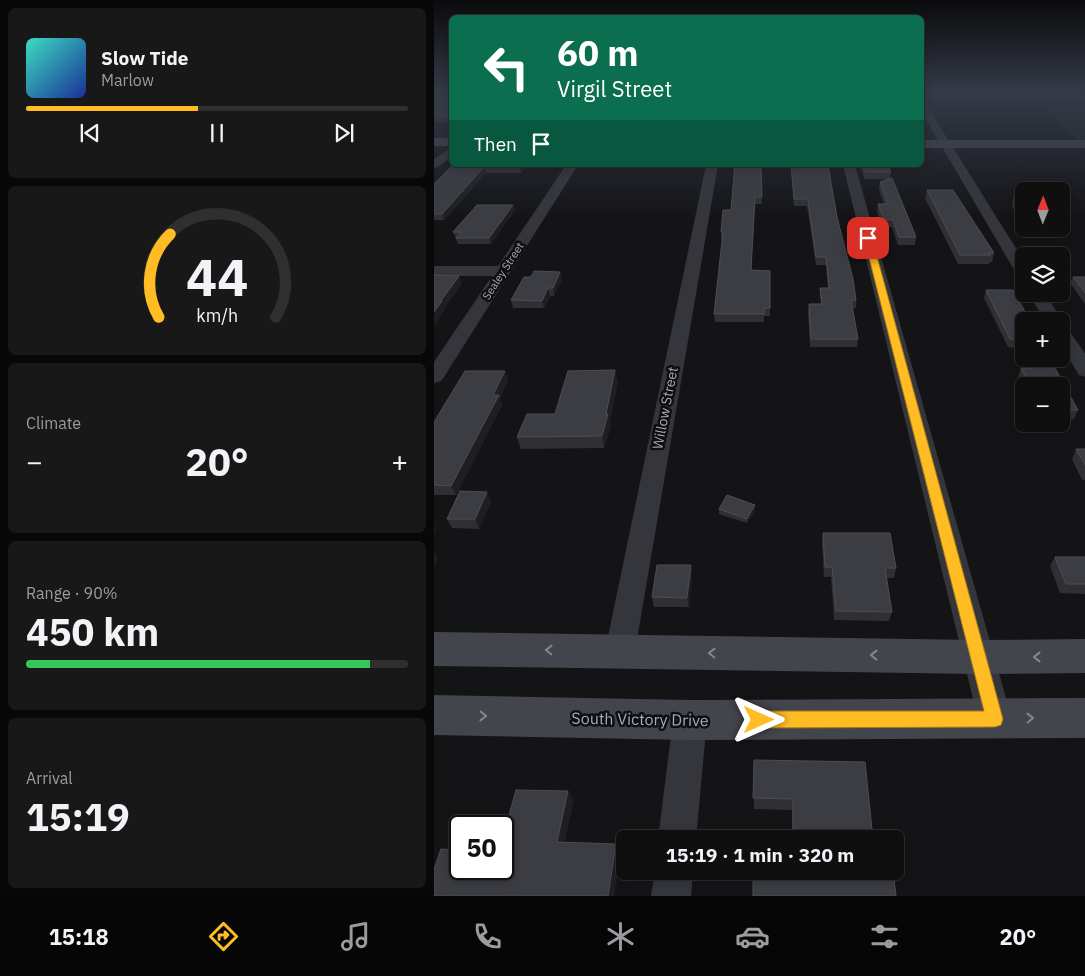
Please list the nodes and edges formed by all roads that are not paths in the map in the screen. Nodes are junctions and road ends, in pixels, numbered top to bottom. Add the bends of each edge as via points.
1 (938, 135) edge
2 (434, 142) edge
3 (449, 142) edge
4 (924, 144) edge
5 (943, 144) junction
6 (1085, 144) edge
7 (449, 152) edge
8 (434, 165) edge
9 (571, 167) edge
10 (712, 167) edge
11 (849, 167) edge
12 (1015, 259) edge
13 (434, 271) edge
14 (503, 271) junction
15 (1070, 346) edge
16 (1085, 371) edge
17 (434, 377) edge
18 (434, 649) edge
19 (620, 651) junction
20 (1085, 656) edge
21 (978, 657) junction
22 (434, 715) edge
23 (1085, 718) edge
24 (995, 719) junction
25 (690, 720) junction
26 (678, 830) edge
27 (673, 880) edge
28 (671, 896) edge

1 - 5 street
2 - 3 main road
4 - 5 main road
5 - 6 main road
5 - 12 street
7 - 8 street
9 - 14 street, Sealey Street
10 - 19 street, Willow Street
11 - 21 street
13 - 14 street
14 - 17 street, Sealey Street
15 - 16 street
19 -> 18 main road
21 -> 19 main road
20 -> 21 main road
21 - 24 street
22 -> 25 main road, South Victory Drive
24 -> 23 main road, South Victory Drive
24 - 25 main road, South Victory Drive
25 - 26 street
27 - 28 street

